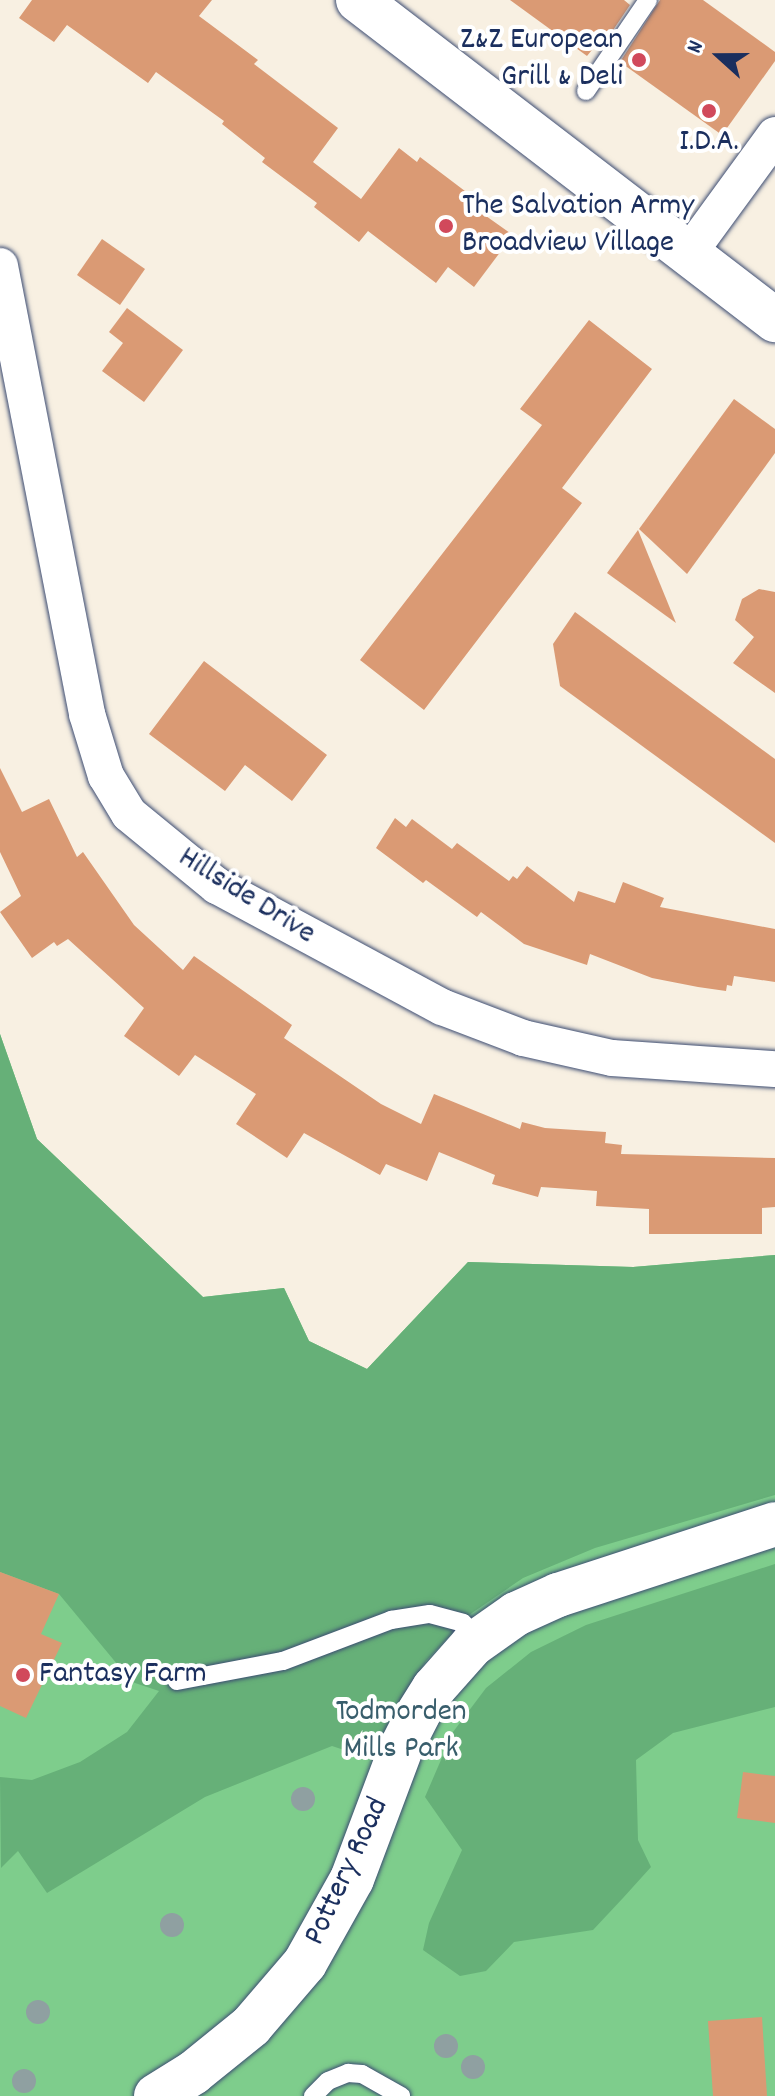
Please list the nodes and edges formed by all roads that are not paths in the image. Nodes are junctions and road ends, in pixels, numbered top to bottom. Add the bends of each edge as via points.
1 (358, 0) edge
2 (648, 0) edge
3 (586, 91) dead end
4 (775, 135) edge
5 (689, 253) junction
6 (0, 266) edge
7 (775, 320) edge
8 (775, 1069) edge
9 (775, 1524) edge
10 (477, 1640) junction
11 (177, 1681) dead end
12 (156, 2096) edge
13 (313, 2096) edge
14 (401, 2096) edge

1 - 5 street
2 - 3 lane
4 - 5 street
5 - 7 street
6 - 8 street, Hillside Drive via 87,714 106,776 129,814 217,886 442,1007 523,1038 612,1058
9 - 10 street, Pottery Road via 558,1595
10 - 11 lane via 463,1623 430,1614 391,1620 283,1661
10 - 12 street, Pottery Road via 419,1712 352,1879 305,1963 223,2051
13 - 14 lane via 328,2081 348,2073 369,2077

